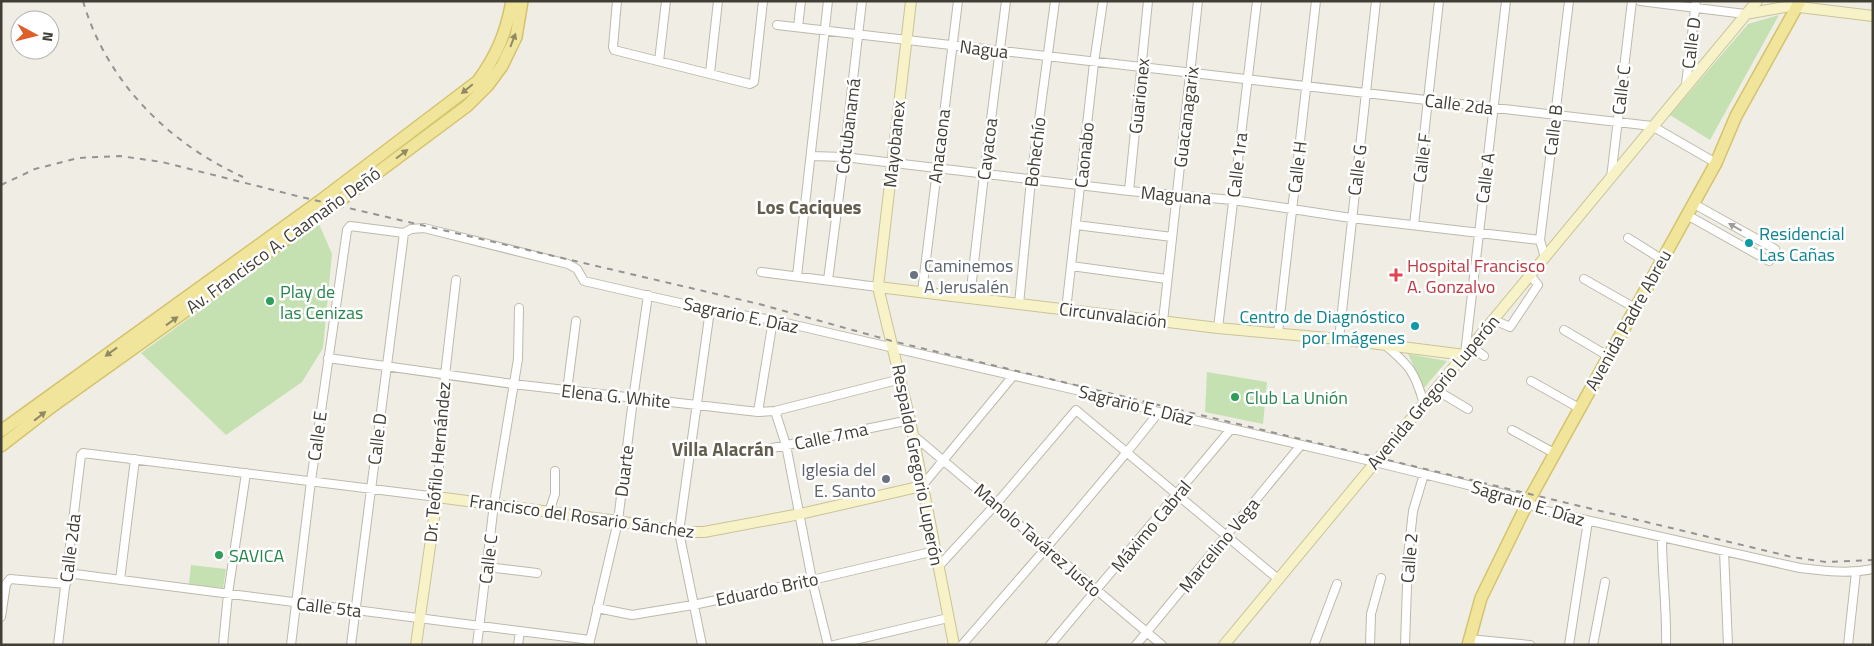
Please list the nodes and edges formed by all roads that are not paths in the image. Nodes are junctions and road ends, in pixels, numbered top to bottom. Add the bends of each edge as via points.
1 (512, 1) edge
2 (522, 1) edge
3 (617, 1) edge
4 (666, 1) edge
5 (718, 1) edge
6 (763, 1) edge
7 (801, 1) edge
8 (828, 1) edge
9 (862, 1) edge
10 (910, 1) edge
11 (958, 1) edge
12 (1006, 1) edge
13 (1055, 1) edge
14 (1103, 1) edge
15 (1148, 1) edge
16 (1198, 1) edge
17 (1257, 1) edge
18 (1316, 1) edge
19 (1376, 1) edge
20 (1439, 1) edge
21 (1506, 1) edge
22 (1569, 1) edge
23 (1632, 1) edge
24 (1640, 1) edge
25 (1756, 2) edge
26 (1696, 4) edge
27 (1799, 4) edge
28 (1745, 14) junction
29 (1873, 16) edge
30 (777, 25) dead end
31 (798, 27) junction
32 (825, 30) junction
33 (858, 34) junction
34 (906, 40) junction
35 (951, 45) junction
36 (1000, 51) junction
37 (1047, 56) junction
38 (659, 61) junction
39 (1094, 63) junction
40 (1142, 67) junction
41 (1192, 73) junction
42 (710, 74) junction
43 (1248, 79) junction
44 (1686, 84) junction
45 (1306, 87) junction
46 (1366, 93) junction
47 (1428, 100) junction
48 (1494, 108) junction
49 (1555, 115) junction
50 (1618, 122) junction
51 (1652, 126) junction
52 (812, 156) junction
53 (844, 157) junction
54 (892, 163) junction
55 (1716, 164) junction
56 (936, 169) junction
57 (984, 175) junction
58 (1611, 178) junction
59 (1031, 180) junction
60 (1081, 185) junction
61 (1129, 191) junction
62 (1177, 195) junction
63 (1233, 200) junction
64 (1694, 204) junction
65 (1292, 210) junction
66 (1687, 215) junction
67 (1351, 218) junction
68 (1076, 225) junction
69 (1414, 225) junction
70 (1479, 233) junction
71 (404, 234) junction
72 (1172, 237) junction
73 (1628, 238) dead end
74 (1540, 240) junction
75 (1545, 258) junction
76 (1663, 260) junction
77 (1072, 266) junction
78 (761, 272) dead end
79 (797, 276) junction
80 (1531, 276) junction
81 (1167, 279) junction
82 (1584, 279) dead end
83 (456, 280) dead end
84 (828, 280) junction
85 (878, 286) junction
86 (922, 292) junction
87 (648, 295) junction
88 (970, 298) junction
89 (1019, 304) junction
90 (518, 308) dead end
91 (1635, 308) junction
92 (710, 310) junction
93 (1066, 310) junction
94 (773, 320) junction
95 (1494, 320) junction
96 (576, 321) dead end
97 (1163, 321) junction
98 (1218, 328) junction
99 (1564, 330) dead end
100 (1278, 333) junction
101 (1339, 339) junction
102 (1384, 344) junction
103 (894, 349) junction
104 (1468, 351) junction
105 (1484, 356) dead end
106 (1608, 356) junction
107 (328, 358) junction
108 (387, 366) junction
109 (445, 375) junction
110 (1013, 376) junction
111 (901, 379) junction
112 (1531, 381) dead end
113 (513, 384) junction
114 (1436, 390) junction
115 (568, 391) junction
116 (633, 399) junction
117 (1424, 404) junction
118 (696, 405) junction
119 (1579, 408) junction
120 (1468, 409) dead end
121 (776, 411) junction
122 (758, 412) junction
123 (1158, 412) junction
124 (910, 420) junction
125 (1231, 429) junction
126 (1512, 430) dead end
127 (1, 431) edge
128 (913, 435) junction
129 (786, 445) junction
130 (1301, 445) junction
131 (1, 446) edge
132 (83, 452) joint
133 (753, 452) dead end
134 (1127, 452) junction
135 (1554, 453) junction
136 (136, 458) junction
137 (944, 460) junction
138 (1376, 462) junction
139 (555, 471) dead end
140 (246, 473) junction
141 (1424, 474) junction
142 (311, 482) junction
143 (922, 486) junction
144 (371, 488) junction
145 (1177, 494) junction
146 (437, 497) junction
147 (1529, 500) junction
148 (494, 504) junction
149 (996, 504) junction
150 (549, 512) junction
151 (800, 514) junction
152 (618, 521) junction
153 (1588, 521) junction
154 (679, 532) junction
155 (1226, 537) junction
156 (1662, 538) junction
157 (1047, 547) junction
158 (935, 551) junction
159 (1724, 551) junction
160 (487, 567) junction
161 (938, 567) junction
162 (1873, 569) edge
163 (1856, 572) junction
164 (67, 573) junction
165 (537, 573) dead end
166 (1381, 578) dead end
167 (1278, 579) junction
168 (120, 580) junction
169 (812, 580) junction
170 (1605, 582) dead end
171 (66, 584) junction
172 (1337, 584) dead end
173 (1096, 590) junction
174 (228, 594) junction
175 (295, 602) junction
176 (693, 605) junction
177 (597, 608) junction
178 (355, 610) junction
179 (1, 617) edge
180 (420, 618) junction
181 (948, 618) junction
182 (479, 626) junction
183 (951, 630) junction
184 (520, 631) junction
185 (1147, 632) junction
186 (1469, 642) edge
187 (590, 643) edge
188 (965, 644) edge
189 (58, 645) edge
190 (223, 645) edge
191 (291, 645) edge
192 (351, 645) edge
193 (416, 645) edge
194 (477, 645) edge
195 (518, 645) edge
196 (702, 645) edge
197 (828, 645) edge
198 (834, 645) edge
199 (954, 645) edge
200 (1050, 645) edge
201 (1136, 645) edge
202 (1162, 645) edge
203 (1224, 645) edge
204 (1314, 645) edge
205 (1370, 645) edge
206 (1405, 645) edge
207 (1530, 645) edge
208 (1569, 645) edge
209 (1593, 645) edge
210 (1666, 645) edge
211 (1728, 645) edge
212 (1848, 645) edge

1 -> 127 main road, Av. Francisco A. Caamaño Deñó via 505,34 493,60 478,81 320,201
131 -> 2 main road, Av. Francisco A. Caamaño Deñó via 466,106 502,66 516,37
3 - 38 street via 613,49
4 - 38 street
5 - 42 street
6 - 42 street via 754,82 750,84
7 - 31 street
8 - 32 street
9 - 33 street, Cotubanamá
10 - 34 street, Mayobanex
11 - 35 street, Anacaona
12 - 36 street, Cayacoa
13 - 37 street, Bohechío
14 - 39 street, Caonabo
15 - 40 street, Guarionex
16 - 41 street, Guacanagarix
17 - 43 street, Calle 1ra
18 - 45 street, Calle H
19 - 46 street, Calle G
20 - 47 street, Calle F
21 - 48 street, Calle A
22 - 49 street, Calle B
23 - 50 street, Calle C
24 - 26 street
25 - 28 street, Avenida Gregorio Luperón
26 - 28 street
26 - 44 street, Calle D
27 - 28 street
27 - 29 street
27 - 55 main road, Avenida Padre Abreu via 1736,116
28 - 44 street, Avenida Gregorio Luperón
30 - 31 street, Nagua
31 - 32 street, Nagua
32 - 33 street, Nagua
32 - 52 street
33 - 34 street, Nagua
33 - 53 street, Cotubanamá
34 - 35 street, Nagua
34 - 54 street, Mayobanex
35 - 36 street, Nagua
35 - 56 street, Anacaona
36 - 37 street, Nagua
36 - 57 street, Cayacoa
37 - 39 street, Nagua
37 - 59 street, Bohechío
38 - 42 street
39 - 40 street, Nagua
39 - 60 street, Caonabo
40 - 41 street, Nagua
40 - 61 street, Guarionex
41 - 43 street, Calle 2da
41 - 62 street, Guacanagarix
43 - 45 street, Calle 2da
43 - 63 street, Calle 1ra
44 - 51 street, Avenida Gregorio Luperón
45 - 46 street, Calle 2da
45 - 65 street, Calle H
46 - 47 street, Calle 2da
46 - 67 street, Calle G
47 - 48 street, Calle 2da
47 - 69 street, Calle F
48 - 49 street, Calle 2da
48 - 70 street, Calle A
49 - 50 street, Calle 2da
49 - 74 street, Calle B
50 - 51 street, Calle 2da
50 - 58 street, Calle C
51 - 55 street, Calle 2da
51 - 58 street, Avenida Gregorio Luperón
52 - 53 street, Maguana
52 - 79 street
53 - 54 street, Maguana
53 - 84 street, Cotubanamá
54 - 56 street, Maguana
54 - 85 street, Mayobanex
55 - 64 main road, Avenida Padre Abreu
56 - 57 street, Maguana
56 - 86 street, Anacaona
57 - 59 street, Maguana
57 - 88 street, Cayacoa
58 - 75 street, Avenida Gregorio Luperón
59 - 60 street, Maguana
59 - 89 street, Bohechío
60 - 61 street, Maguana
60 - 68 street, Caonabo
61 - 62 street, Maguana
62 - 63 street, Maguana
62 - 72 street, Guacanagarix
63 - 65 street, Maguana
63 - 98 street, Calle 1ra
64 - 66 main road, Avenida Padre Abreu
66 -> 64 street via 1769,261 1775,249
65 - 67 street, Maguana
65 - 100 street, Calle H
66 - 76 main road, Avenida Padre Abreu
67 - 69 street, Maguana
67 - 101 street, Calle G
68 - 72 street
68 - 77 street, Caonabo
69 - 70 street, Maguana
70 - 74 street, Maguana
70 - 104 street, Calle A
71 - 87 street, Sagrario E. Díaz via 411,229 424,228 568,264 577,269 584,281
71 - 107 street, Calle E via 348,228
71 - 108 street, Calle D
72 - 81 street, Guacanagarix
73 - 76 street
74 - 75 street, Calle B
75 - 80 street, Avenida Gregorio Luperón
76 - 91 main road, Avenida Padre Abreu
77 - 81 street
77 - 93 street, Caonabo
78 - 79 street, Circunvalación
79 - 84 street, Circunvalación
80 - 95 street, Avenida Gregorio Luperón
80 - 95 street via 1538,285 1510,328
81 - 97 street, Guacanagarix
82 - 91 street
83 - 109 street, Dr. Teófilo Hernández
84 - 85 street, Circunvalación
85 - 86 street, Circunvalación
85 - 103 street, Respaldo Gregorio Luperón
86 - 88 street, Circunvalación
87 - 92 street, Sagrario E. Díaz
87 - 116 street, Duarte
88 - 89 street, Circunvalación
89 - 93 street, Circunvalación
90 - 113 street, Calle C via 518,359
91 - 106 main road, Avenida Padre Abreu
92 - 94 street, Sagrario E. Díaz
92 - 118 street
93 - 97 street, Circunvalación
94 - 103 street, Sagrario E. Díaz
94 - 122 street
95 - 104 street, Avenida Gregorio Luperón
96 - 115 street
97 - 98 street, Circunvalación
98 - 100 street, Circunvalación
99 - 106 street
100 - 101 street, Circunvalación
101 - 102 street, Circunvalación
102 - 104 street, Circunvalación
102 - 117 street via 1413,372
103 - 110 street, Sagrario E. Díaz
103 - 111 street, Respaldo Gregorio Luperón
104 - 105 street
104 - 114 street, Avenida Gregorio Luperón
106 - 119 main road, Avenida Padre Abreu
107 - 108 street, Elena G. White
107 - 142 street, Calle E
108 - 109 street, Elena G. White
108 - 144 street, Calle D
109 - 113 street, Elena G. White
109 - 146 street, Dr. Teófilo Hernández
110 - 123 street, Sagrario E. Díaz
110 - 137 street
111 - 121 street, Elena G. White
111 - 124 street, Respaldo Gregorio Luperón
112 - 119 street
113 - 115 street, Elena G. White
113 - 148 street, Calle C
114 - 117 street, Avenida Gregorio Luperón
114 - 120 street
115 - 116 street, Elena G. White
116 - 118 street, Elena G. White
116 - 152 street, Duarte
117 - 138 street, Avenida Gregorio Luperón
118 - 122 street, Elena G. White
118 - 154 street
119 - 135 main road, Avenida Padre Abreu
121 - 122 street, Elena G. White
121 - 129 street
123 - 125 street, Sagrario E. Díaz
123 - 134 street
124 - 128 street, Respaldo Gregorio Luperón
124 - 129 street, Calle 7ma
125 - 130 street, Sagrario E. Díaz
125 - 145 street, Máximo Cabral
126 - 135 street
128 - 137 street, Manolo Tavárez Justo
128 - 143 street, Respaldo Gregorio Luperón
129 - 133 street, Calle 7ma
129 - 151 street
130 - 138 street, Sagrario E. Díaz
130 - 155 street, Marcelino Vega
132 - 136 street, Francisco del Rosario Sánchez
132 - 164 street, Calle 2da
134 - 145 street
134 - 149 street via 1076,410
134 - 157 street
135 - 147 main road, Avenida Padre Abreu
136 - 140 street, Francisco del Rosario Sánchez
136 - 168 street
137 - 143 street
137 - 149 street, Manolo Tavárez Justo
138 - 141 street, Sagrario E. Díaz
138 - 167 street, Avenida Gregorio Luperón
139 - 150 street via 555,494
140 - 142 street, Francisco del Rosario Sánchez
140 - 174 street
141 - 147 street, Sagrario E. Díaz
141 - 206 street, Calle 2 via 1414,511 1408,556
142 - 144 street, Francisco del Rosario Sánchez
142 - 175 street, Calle E
143 - 151 street, Francisco del Rosario Sánchez
143 - 158 street, Respaldo Gregorio Luperón
144 - 146 street, Francisco del Rosario Sánchez
144 - 178 street, Calle D
145 - 155 street
145 - 173 street, Máximo Cabral
146 - 148 street, Francisco del Rosario Sánchez
146 - 180 street, Dr. Teófilo Hernández
147 - 153 street, Sagrario E. Díaz via 1542,510
147 - 186 main road, Avenida Padre Abreu via 1481,598
148 - 150 street, Francisco del Rosario Sánchez
148 - 160 street, Calle C
149 - 157 street, Manolo Tavárez Justo
149 - 161 street
150 - 152 street, Francisco del Rosario Sánchez
151 - 154 street, Francisco del Rosario Sánchez via 704,532
151 - 169 street
152 - 154 street, Francisco del Rosario Sánchez
152 - 177 street, Duarte
153 - 156 street, Sagrario E. Díaz
153 - 208 street
154 - 176 street
155 - 167 street
155 - 185 street, Marcelino Vega
156 - 159 street, Sagrario E. Díaz
156 - 210 street
157 - 173 street, Manolo Tavárez Justo
157 - 188 street
158 - 161 street, Respaldo Gregorio Luperón
158 - 169 street, Eduardo Brito
159 - 163 street, Sagrario E. Díaz via 1800,568
159 - 211 street
160 - 165 street
160 - 182 street, Calle C
161 - 181 street, Respaldo Gregorio Luperón
162 - 163 street, Sagrario E. Díaz
163 - 212 street
164 - 168 street, Calle 5ta
164 - 171 street, Calle 2da
166 - 205 street via 1371,614
167 - 203 street, Avenida Gregorio Luperón
168 - 174 street, Calle 5ta
169 - 176 street, Eduardo Brito
169 - 197 street
170 - 209 street
171 - 179 street via 10,579
171 - 189 street, Calle 2da
172 - 204 street
173 - 185 street, Manolo Tavárez Justo
173 - 200 street, Máximo Cabral
174 - 175 street, Calle 5ta
174 - 190 street
175 - 178 street, Calle 5ta
175 - 191 street, Calle E
176 - 177 street, Eduardo Brito via 632,615
176 - 196 street
177 - 187 street, Duarte
178 - 180 street, Calle 5ta
178 - 192 street, Calle D
180 - 182 street, Calle 5ta
180 - 193 street, Dr. Teófilo Hernández
181 - 183 street, Respaldo Gregorio Luperón
181 - 198 street
182 - 184 street, Calle 5ta
182 - 194 street, Calle C
183 - 188 street
183 - 199 street, Respaldo Gregorio Luperón
184 - 187 street, Calle 5ta
184 - 195 street
185 - 201 street, Marcelino Vega
185 - 202 street, Manolo Tavárez Justo
186 - 207 street

